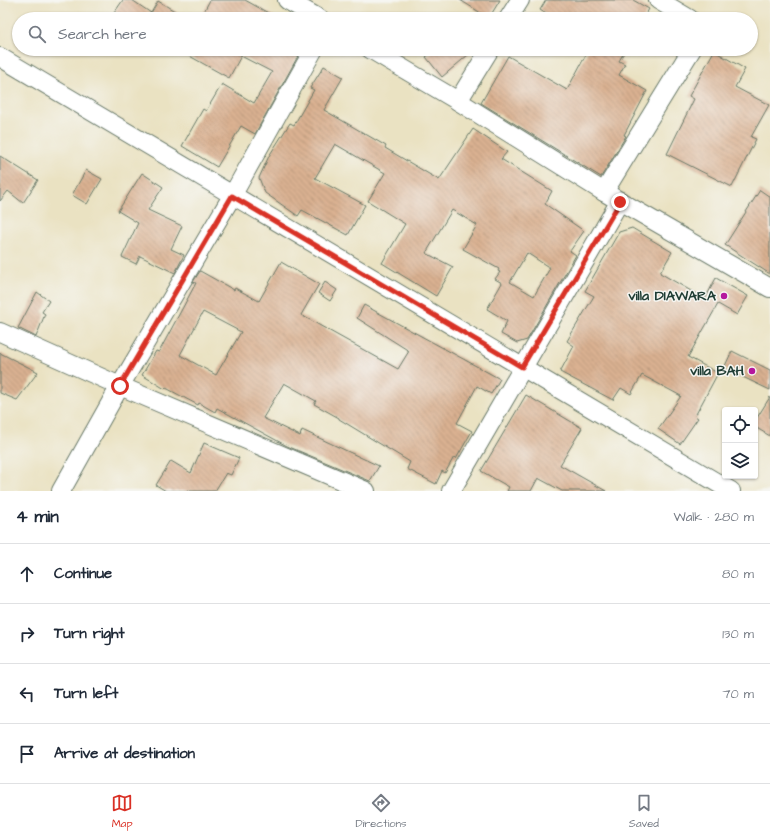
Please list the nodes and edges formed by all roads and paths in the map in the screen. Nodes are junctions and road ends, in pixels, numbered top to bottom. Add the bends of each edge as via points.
1 (287, 0) edge
2 (520, 0) edge
3 (658, 0) edge
4 (308, 12) edge
5 (512, 12) edge
6 (678, 12) edge
7 (310, 56) edge
8 (382, 56) edge
9 (486, 56) edge
10 (688, 56) edge
11 (0, 57) edge
12 (458, 101) junction
13 (604, 192) junction
14 (232, 196) junction
15 (620, 202) junction
16 (770, 288) edge
17 (0, 332) edge
18 (522, 367) junction
19 (120, 386) junction
20 (61, 491) edge
21 (366, 491) edge
22 (451, 491) edge
23 (731, 491) edge

1 - 4 street
2 - 5 street
3 - 6 street
7 - 14 street
8 - 12 street
9 - 12 street
10 - 13 street
11 - 14 street
12 - 13 street
13 - 15 street
14 - 18 street
14 - 19 street
15 - 16 street
15 - 18 street
17 - 19 street
18 - 22 street
18 - 23 street
19 - 20 street
19 - 21 street

